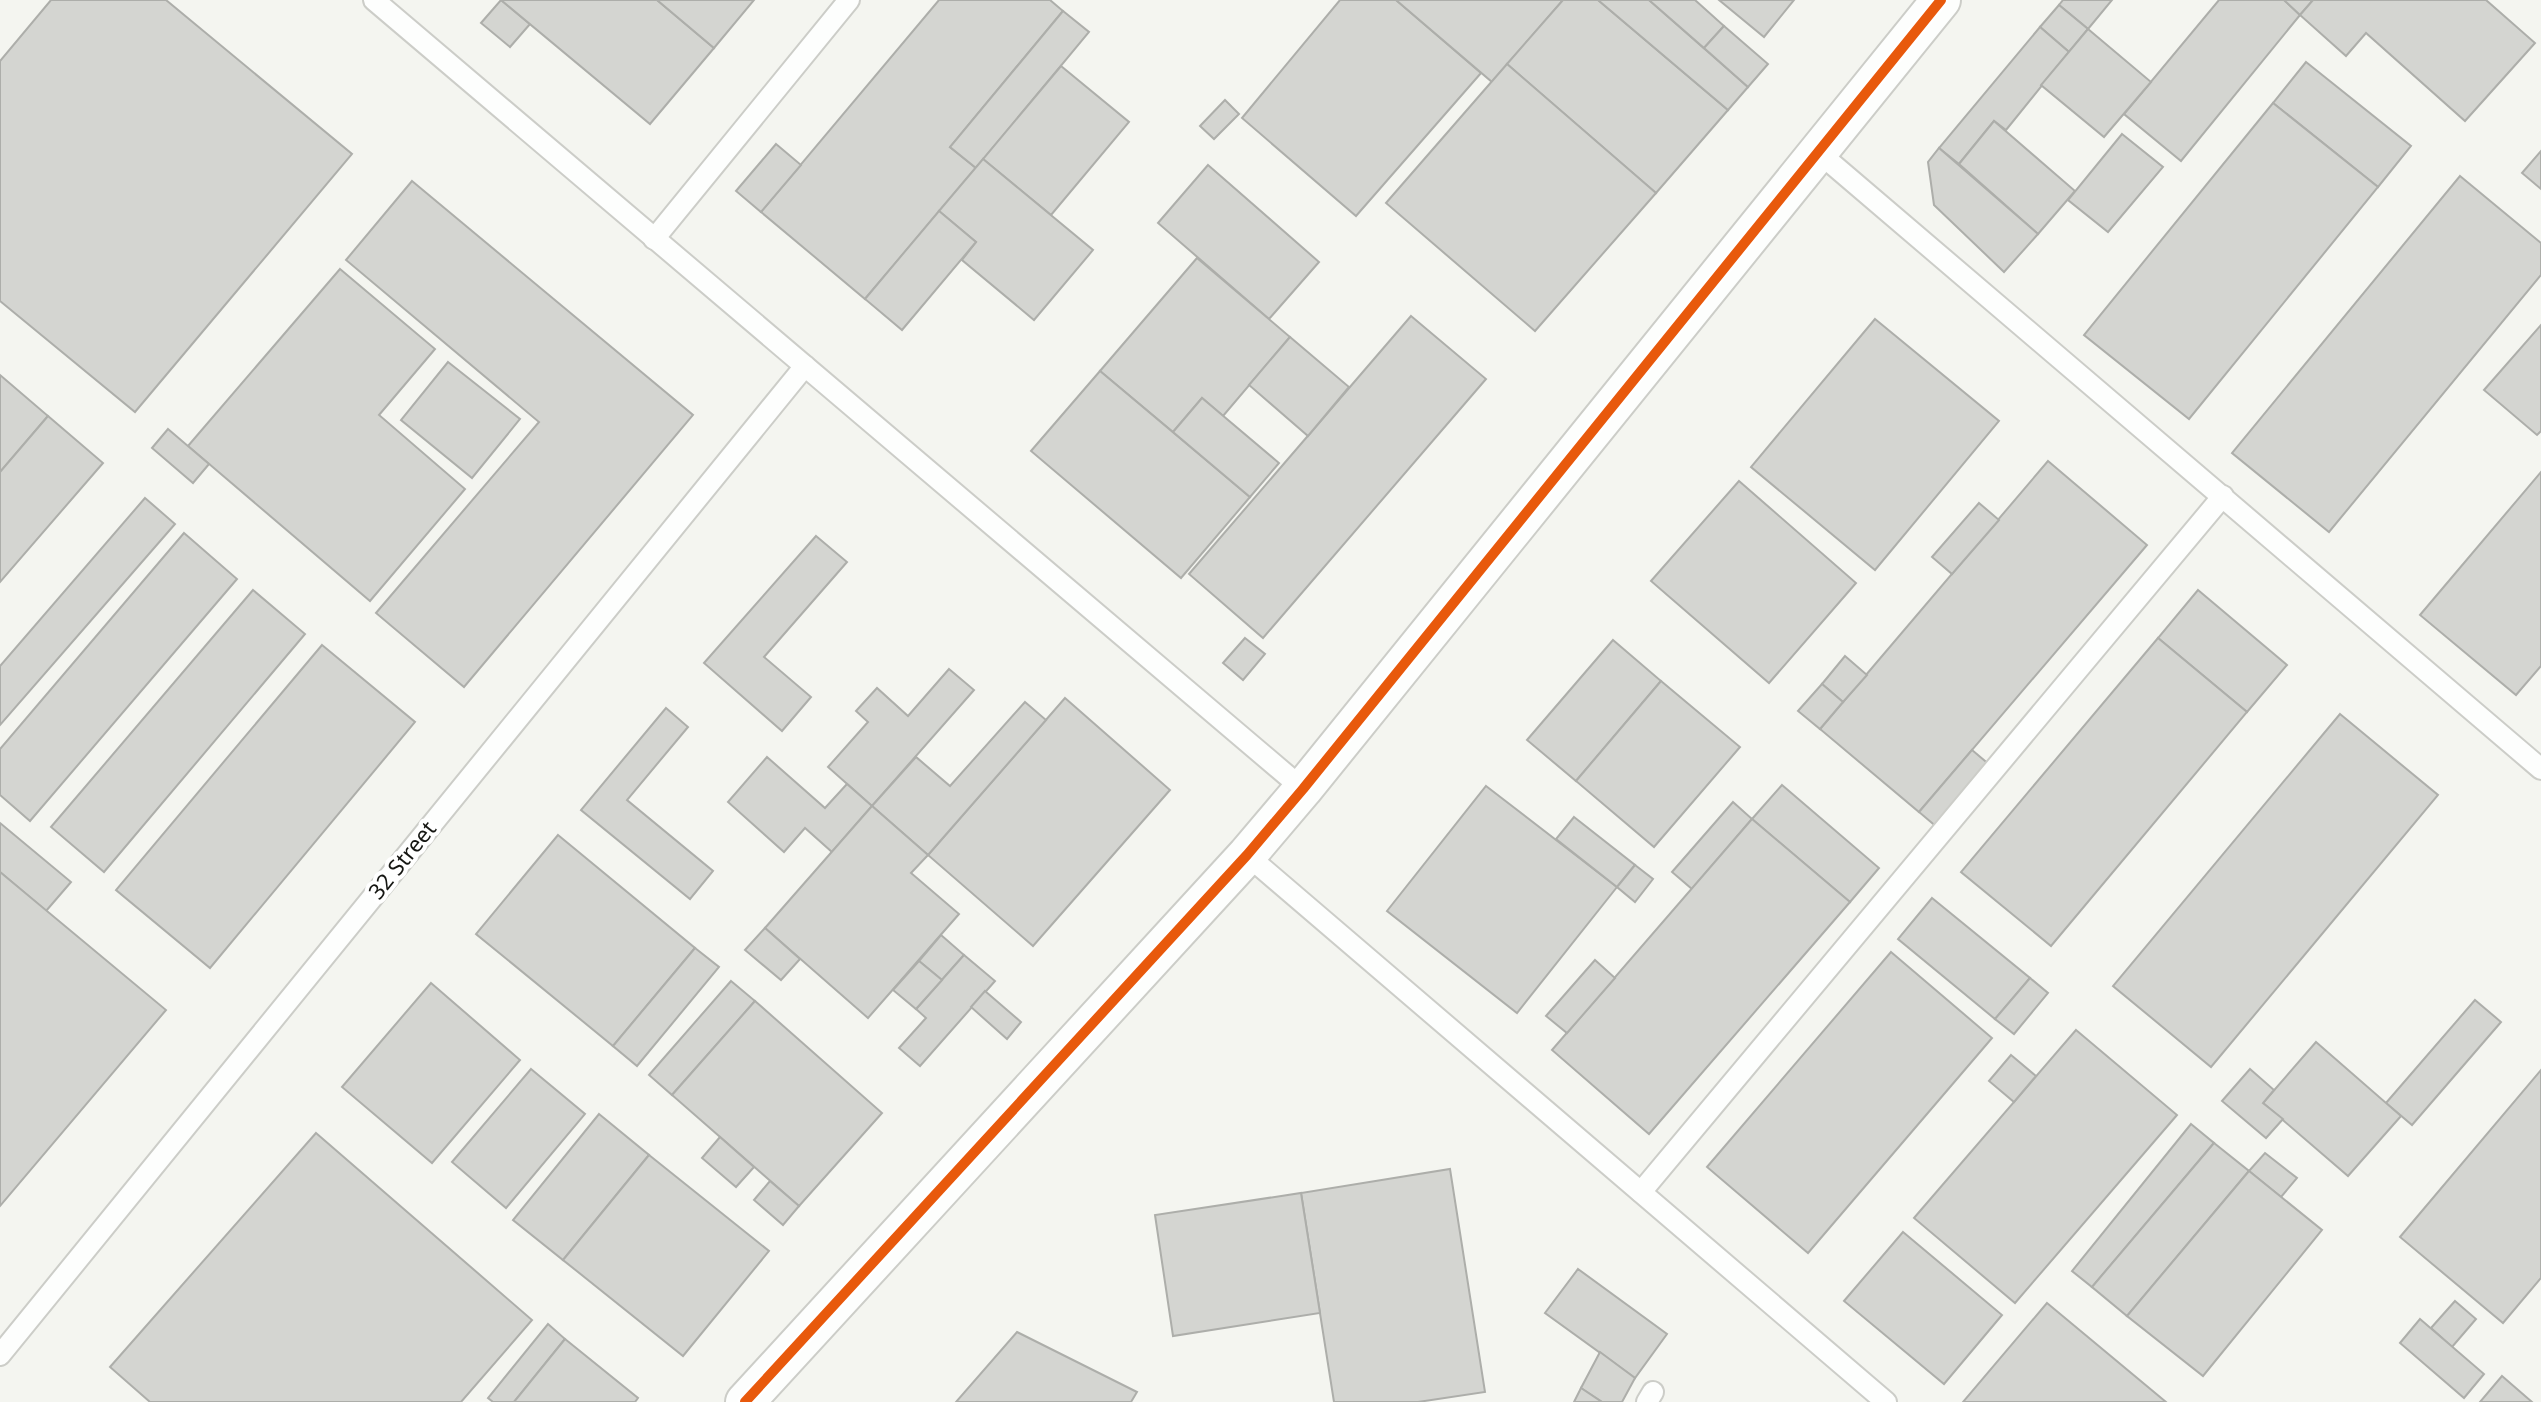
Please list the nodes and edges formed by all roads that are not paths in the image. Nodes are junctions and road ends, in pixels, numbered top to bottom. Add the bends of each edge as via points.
1 (374, 0) edge
2 (849, 0) edge
3 (1941, 0) edge
4 (1817, 151) junction
5 (654, 239) junction
6 (805, 366) junction
7 (2223, 496) junction
8 (2541, 769) edge
9 (1303, 789) junction
10 (1247, 855) junction
11 (1641, 1192) junction
12 (0, 1355) edge
13 (745, 1402) edge
14 (1886, 1402) edge

1 - 5 lane
2 - 5 lane
3 - 4 street
4 - 7 lane
4 - 9 street
5 - 6 lane
6 - 9 lane
6 - 12 lane, 32 Street
7 - 8 lane
7 - 11 lane
9 - 10 street
10 - 11 lane
10 - 13 street
11 - 14 lane

